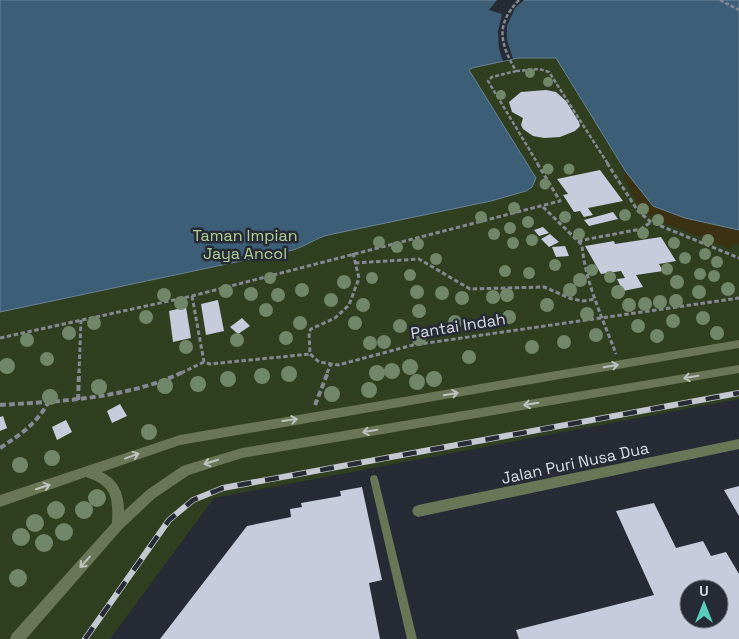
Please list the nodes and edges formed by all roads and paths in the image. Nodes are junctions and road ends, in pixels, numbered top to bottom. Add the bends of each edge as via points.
1 (519, 0) edge
2 (720, 0) edge
3 (739, 10) edge
4 (516, 71) junction
5 (543, 206) junction
6 (651, 222) junction
7 (578, 241) junction
8 (353, 253) junction
9 (739, 258) edge
10 (355, 263) junction
11 (192, 296) junction
12 (739, 298) edge
13 (595, 299) junction
14 (602, 317) junction
15 (81, 320) junction
16 (0, 338) edge
17 (739, 344) edge
18 (310, 354) junction
19 (204, 362) junction
20 (331, 364) junction
21 (620, 365) junction
22 (739, 369) edge
23 (78, 400) junction
24 (48, 402) junction
25 (0, 405) edge
26 (310, 417) junction
27 (739, 444) edge
28 (0, 448) edge
29 (86, 472) junction
30 (374, 479) dead end
31 (0, 501) edge
32 (418, 511) dead end
33 (118, 526) junction
34 (17, 639) edge
35 (412, 639) edge

1 - 4 path via 505,17 501,38
2 - 3 path
4 - 5 path via 488,81 560,201
4 - 6 path via 540,69 549,72 638,211
5 - 7 path
5 - 8 path
6 - 7 path via 642,230
6 - 9 path
7 - 13 path via 582,245
8 - 10 path
8 - 11 path
10 - 13 path via 419,259 470,288 544,287 572,299
10 - 18 path via 359,278 349,304 335,318 311,328
11 - 15 path
11 - 19 path
12 - 14 path, Pantai Indah
13 - 14 path
14 - 20 path, Pantai Indah via 413,345 338,365
14 - 21 path
15 - 16 path
15 - 23 path
17 - 21 street
18 - 19 path
18 - 20 path via 319,362
19 - 23 path via 139,388
20 - 26 path
26 -> 21 street
22 -> 33 street via 242,453 186,470 151,494
23 - 24 path
24 - 25 path
24 - 28 path via 38,421
29 -> 26 street via 180,440
27 - 32 street, Jalan Puri Nusa Dua
31 -> 29 street
29 - 33 street via 107,479 112,486 118,507
30 - 35 lane
33 -> 34 street

